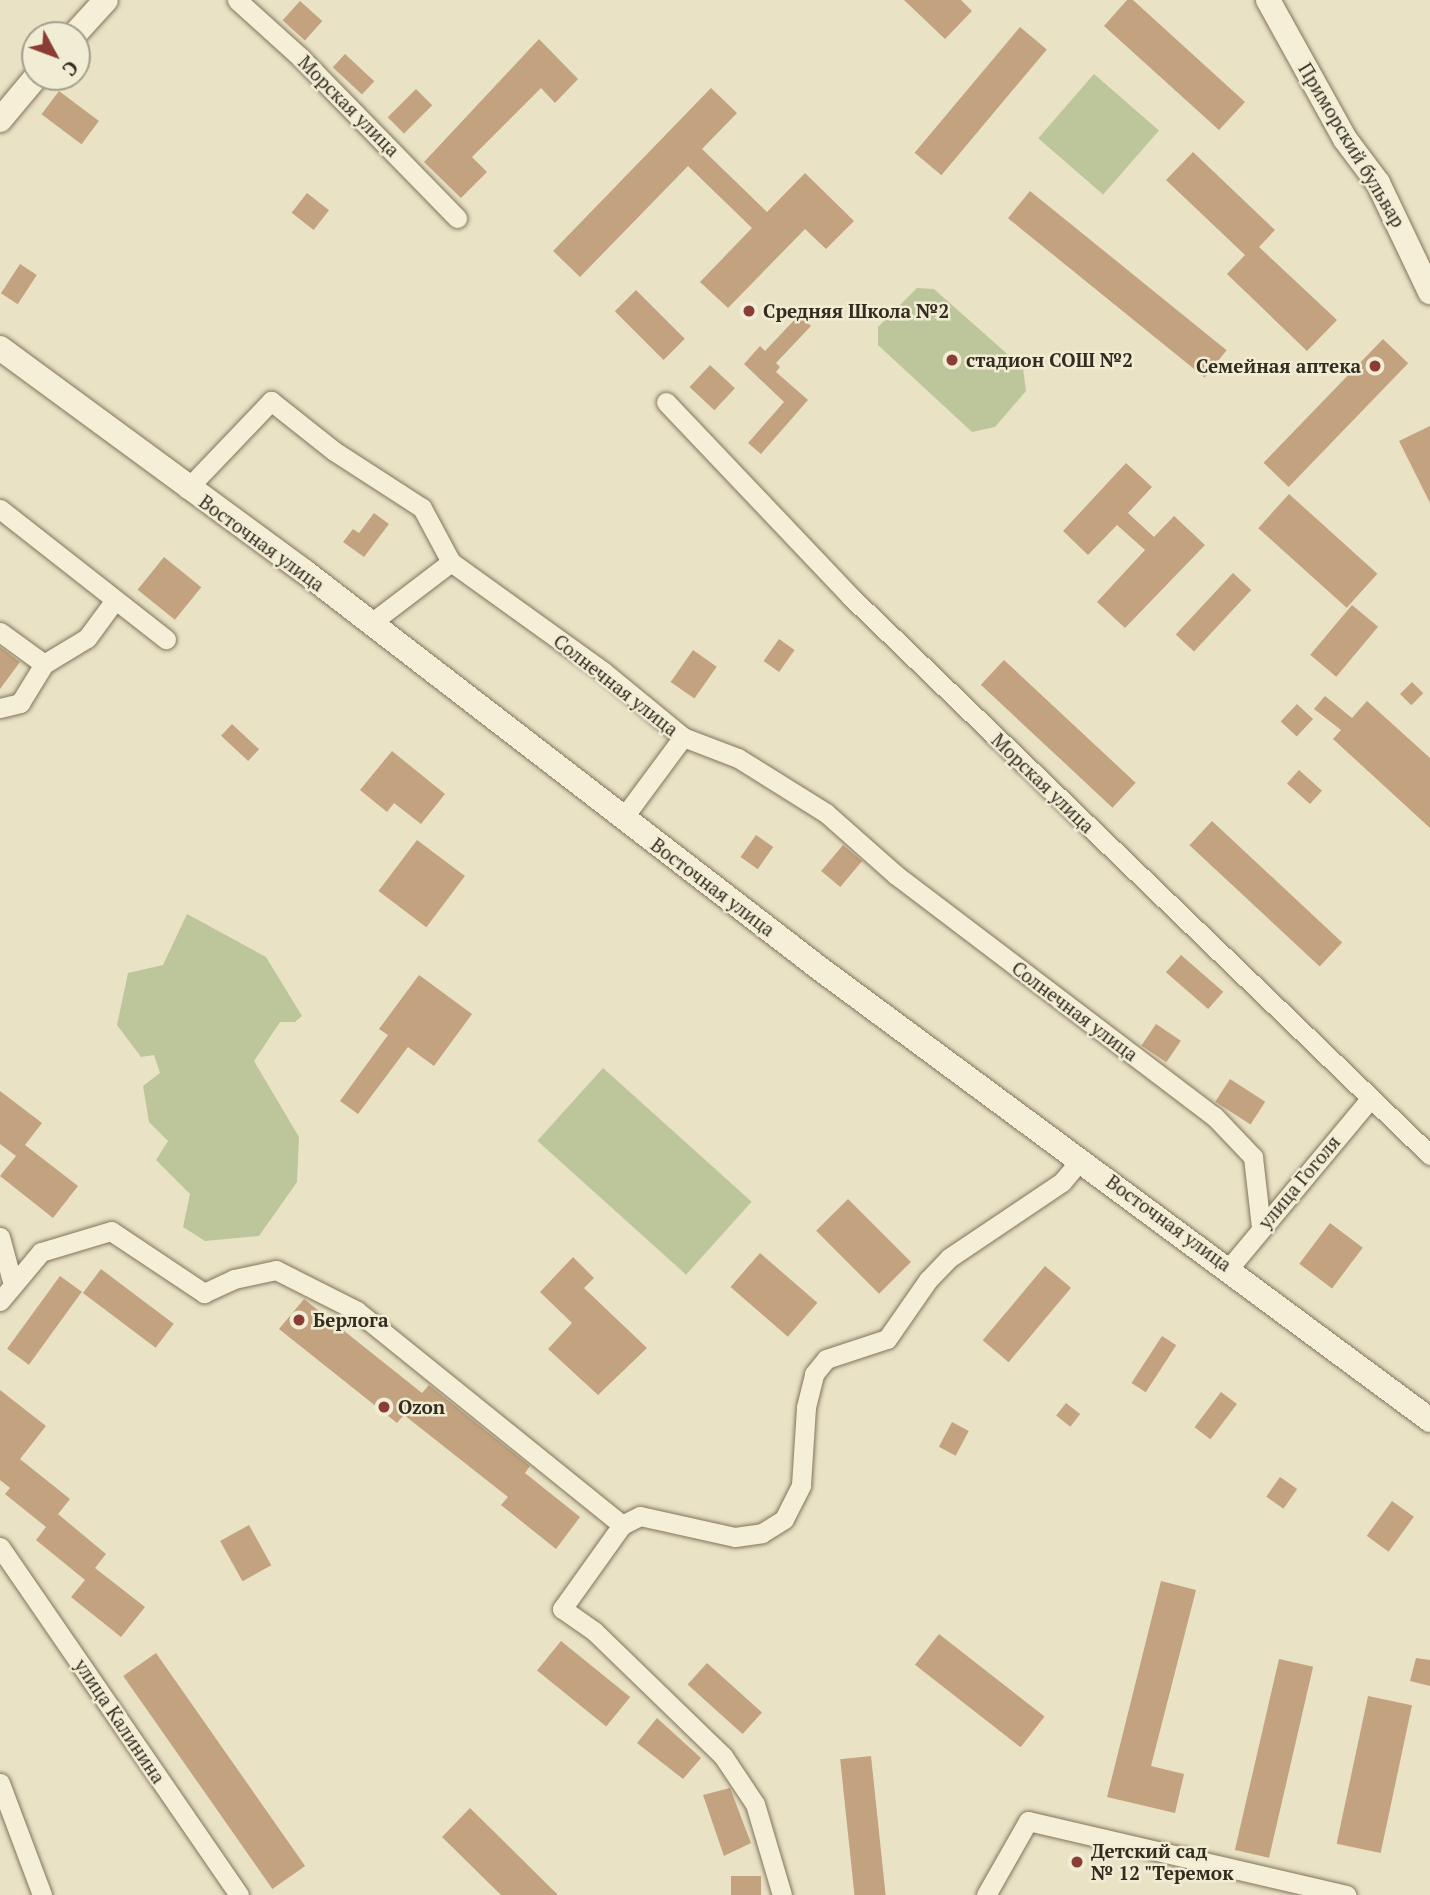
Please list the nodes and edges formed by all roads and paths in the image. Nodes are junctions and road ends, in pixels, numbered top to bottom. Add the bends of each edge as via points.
1 (106, 0) edge
2 (237, 0) edge
3 (1268, 0) edge
4 (87, 21) edge
5 (24, 91) edge
6 (0, 120) edge
7 (457, 218) dead end
8 (1430, 292) edge
9 (0, 348) edge
10 (666, 402) dead end
11 (187, 489) junction
12 (0, 509) edge
13 (451, 562) junction
14 (115, 600) junction
15 (372, 623) junction
16 (0, 632) edge
17 (166, 639) dead end
18 (44, 664) junction
19 (0, 708) edge
20 (683, 737) junction
21 (623, 818) junction
22 (1370, 1099) junction
23 (1430, 1155) edge
24 (1081, 1159) junction
25 (1261, 1227) junction
26 (0, 1237) edge
27 (1230, 1267) junction
28 (13, 1285) junction
29 (0, 1301) edge
30 (1430, 1420) edge
31 (622, 1525) junction
32 (0, 1547) edge
33 (0, 1783) edge
34 (42, 1895) edge
35 (239, 1895) edge
36 (782, 1895) edge
37 (986, 1895) edge
38 (1347, 1895) edge

1 - 4 street
2 - 7 street, Морская улица via 300,57
3 - 8 street, Приморский бульвар via 1345,139 1378,183
5 - 6 street
9 - 11 street, Восточная улица
10 - 22 street, Морская улица via 850,596
11 - 13 street, Солнечная улица via 271,401 334,452 422,508
11 - 15 street, Восточная улица
12 - 14 street
13 - 15 street
13 - 20 street, Солнечная улица via 604,672
14 - 17 street
14 - 18 street via 87,638
15 - 21 street, Восточная улица
16 - 18 street
18 - 19 street via 20,703
20 - 21 street
20 - 25 street, Солнечная улица via 738,758 826,813 896,875 1214,1116 1253,1157
21 - 24 street, Восточная улица
22 - 23 street, Морская улица
22 - 25 street, улица Гоголя
24 - 27 street, Восточная улица
24 - 31 street via 1062,1182 949,1258 887,1339 826,1359 814,1374 806,1407 802,1485 784,1519 762,1534 735,1537 640,1516
25 - 27 street, улица Гоголя
26 - 28 street
27 - 30 street, Восточная улица
28 - 29 street
28 - 31 street via 41,1252 111,1231 204,1293 234,1279 276,1270 357,1311
31 - 36 street via 562,1609 594,1631 723,1756 755,1804
32 - 35 street, улица Калинина
33 - 34 street
37 - 38 street via 1028,1822

